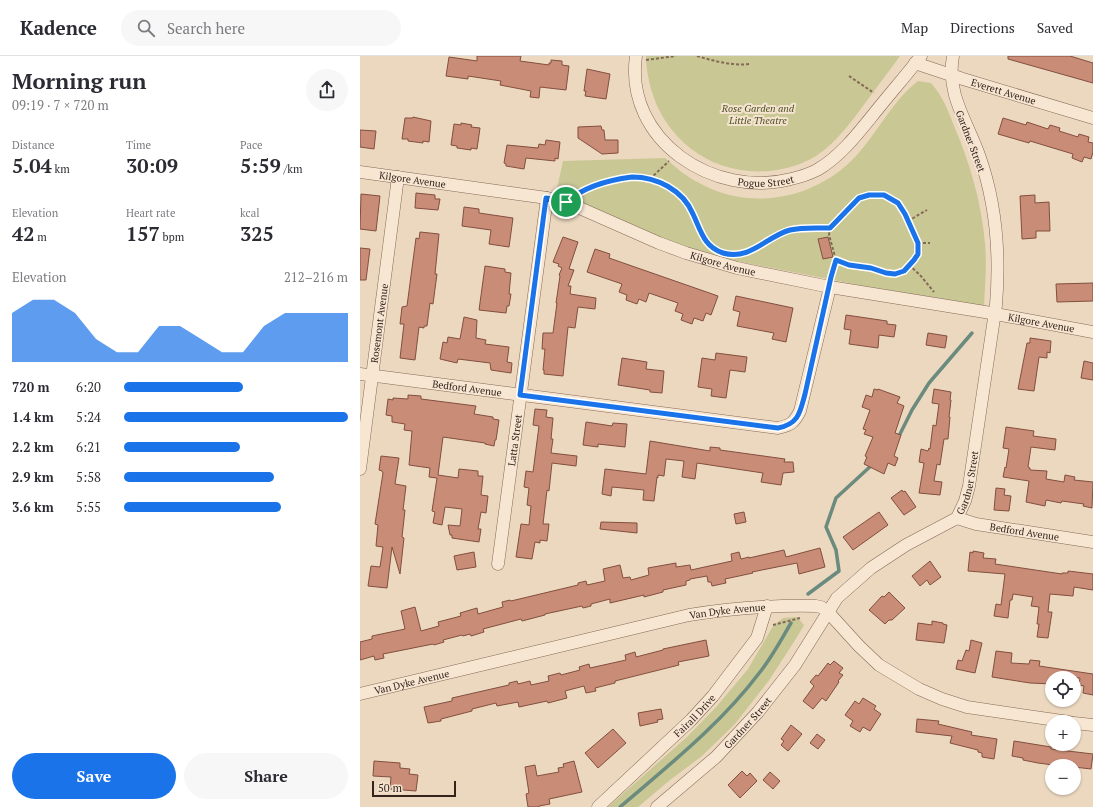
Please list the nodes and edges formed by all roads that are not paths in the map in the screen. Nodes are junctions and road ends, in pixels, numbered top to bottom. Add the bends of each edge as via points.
1 (953, 56) edge
2 (640, 58) edge
3 (918, 60) edge
4 (951, 75) junction
5 (1093, 118) edge
6 (360, 172) edge
7 (398, 177) junction
8 (546, 198) junction
9 (830, 288) junction
10 (995, 314) junction
11 (1093, 332) edge
12 (360, 374) edge
13 (372, 376) junction
14 (520, 395) junction
15 (360, 469) edge
16 (957, 518) junction
17 (1093, 542) edge
18 (498, 564) dead end
19 (767, 606) junction
20 (828, 612) junction
21 (360, 694) edge
22 (1045, 718) edge
23 (1081, 724) edge
24 (1093, 726) edge
25 (598, 807) edge
26 (656, 807) edge

1 - 4 street, Gardner Street
2 - 3 street, Pogue Street via 635,76 640,101 654,131 663,142 677,155 710,174 743,183 764,184 802,176 817,170 830,160 862,128
3 - 4 street, Everett Avenue
4 - 5 street, Everett Avenue
4 - 10 street, Gardner Street via 954,94 979,155 988,188 994,223 998,282
6 - 7 street, Kilgore Avenue
7 - 8 street, Kilgore Avenue
7 - 13 street, Rosemont Avenue
8 - 9 street, Kilgore Avenue via 566,202 624,229 686,253 737,268
8 - 14 street, Latta Street
9 - 10 street, Kilgore Avenue
9 - 14 street, Bedford Avenue via 800,411 795,421 788,426 778,428
10 - 11 street, Kilgore Avenue
10 - 16 street, Gardner Street via 969,486
12 - 13 street, Bedford Avenue
13 - 14 street, Bedford Avenue
13 - 15 street, Rosemont Avenue
14 - 18 street, Latta Street
16 - 17 street, Bedford Avenue via 976,524
16 - 20 street, Gardner Street via 906,545 871,568 837,598
19 - 20 street, Van Dyke Avenue via 816,606
19 - 21 street, Van Dyke Avenue via 689,615
19 - 25 street, Fairall Drive via 757,638 713,696
20 - 22 street, Van Dyke Avenue via 880,665 919,689 942,700 967,707
20 - 26 street, Gardner Street via 795,665 758,712 716,757
23 - 24 street

